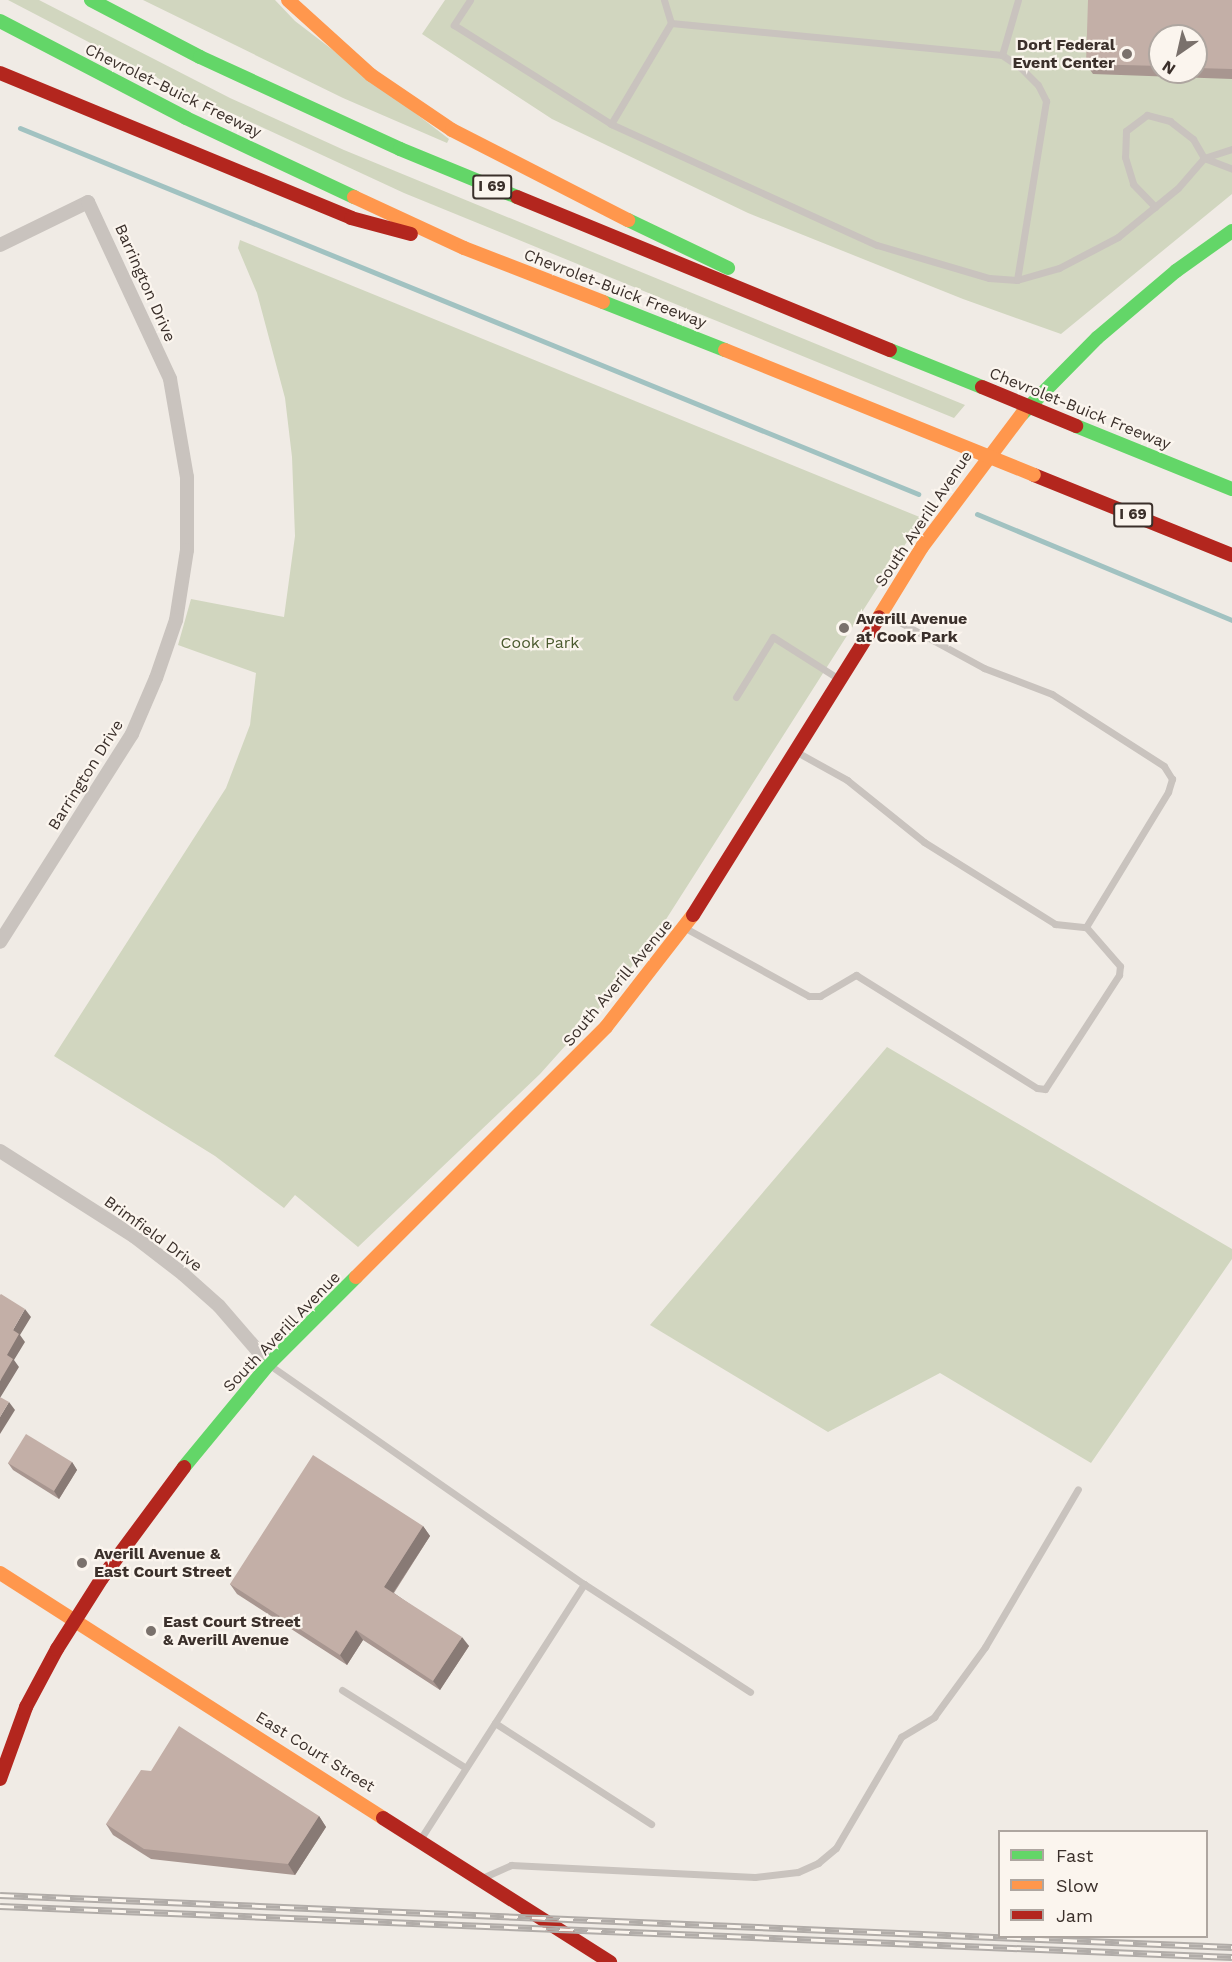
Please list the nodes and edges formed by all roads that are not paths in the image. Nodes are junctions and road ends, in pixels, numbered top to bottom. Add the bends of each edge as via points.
1 (91, 0) edge
2 (288, 0) edge
3 (470, 0) edge
4 (664, 0) edge
5 (1018, 0) edge
6 (0, 21) edge
7 (671, 23) junction
8 (1002, 55) junction
9 (0, 73) edge
10 (611, 124) junction
11 (1232, 149) edge
12 (1204, 158) junction
13 (1232, 169) edge
14 (1155, 207) junction
15 (1232, 231) edge
16 (0, 245) edge
17 (464, 248) junction
18 (1017, 280) junction
19 (902, 354) junction
20 (1232, 489) edge
21 (1232, 555) edge
22 (880, 612) junction
23 (839, 679) junction
24 (736, 697) dead end
25 (794, 751) junction
26 (1086, 927) junction
27 (685, 928) junction
28 (0, 942) edge
29 (0, 1151) edge
30 (269, 1364) junction
31 (1078, 1489) dead end
32 (0, 1573) edge
33 (584, 1584) junction
34 (75, 1620) junction
35 (342, 1690) dead end
36 (750, 1692) dead end
37 (495, 1723) junction
38 (466, 1768) junction
39 (0, 1779) edge
40 (651, 1824) dead end
41 (421, 1838) junction
42 (482, 1878) junction
43 (610, 1962) edge

1 - 19 main road, Chevrolet-Buick Freeway / I 69 via 200,57 400,149
2 - 19 main road via 389,88 497,157
3 - 10 lane via 453,25
4 - 7 lane
5 - 8 lane
6 - 17 main road, Chevrolet-Buick Freeway / I 69 via 186,118
7 - 8 lane
7 - 10 lane
8 - 18 lane via 1031,77 1046,101
9 - 17 main road via 351,218
10 - 18 lane via 877,245 989,278
11 - 12 lane
12 - 13 lane
12 - 14 lane
12 - 14 lane via 1192,139 1170,122 1147,115 1126,130 1125,157 1133,184
14 - 18 lane via 1118,237 1059,268
15 - 22 main road, South Averill Avenue via 1140,300 1031,402 962,488
16 - 28 street, Barrington Drive via 88,202 170,379 187,477 187,550 176,620 132,734
17 - 21 main road, Chevrolet-Buick Freeway / I 69, bridge
19 - 20 main road, Chevrolet-Buick Freeway / I 69, bridge
22 - 23 main road, South Averill Avenue
22 - 26 lane via 984,668 1052,694 1164,766 1172,779 1168,792
23 - 24 lane via 773,637
23 - 25 main road, South Averill Avenue
25 - 26 lane via 847,780 924,842 1055,924
25 - 27 main road, South Averill Avenue
26 - 27 lane via 1120,966 1119,975 1046,1089 1037,1088 856,975 820,996 809,996
27 - 30 main road, South Averill Avenue via 606,1028 533,1105
29 - 30 street, Brimfield Drive via 135,1237 183,1274 219,1306
30 - 33 lane
30 - 34 main road, South Averill Avenue via 203,1441
31 - 42 lane via 985,1647 934,1717 900,1737 836,1848 818,1863 798,1872 755,1877 511,1865
32 - 34 main road, East Court Street
33 - 36 lane
33 - 37 lane
34 - 39 main road, South Averill Avenue via 26,1707
34 - 41 main road, East Court Street
35 - 38 lane
37 - 38 lane
37 - 40 lane
38 - 41 lane
41 - 42 main road, East Court Street
42 - 43 main road, East Court Street

